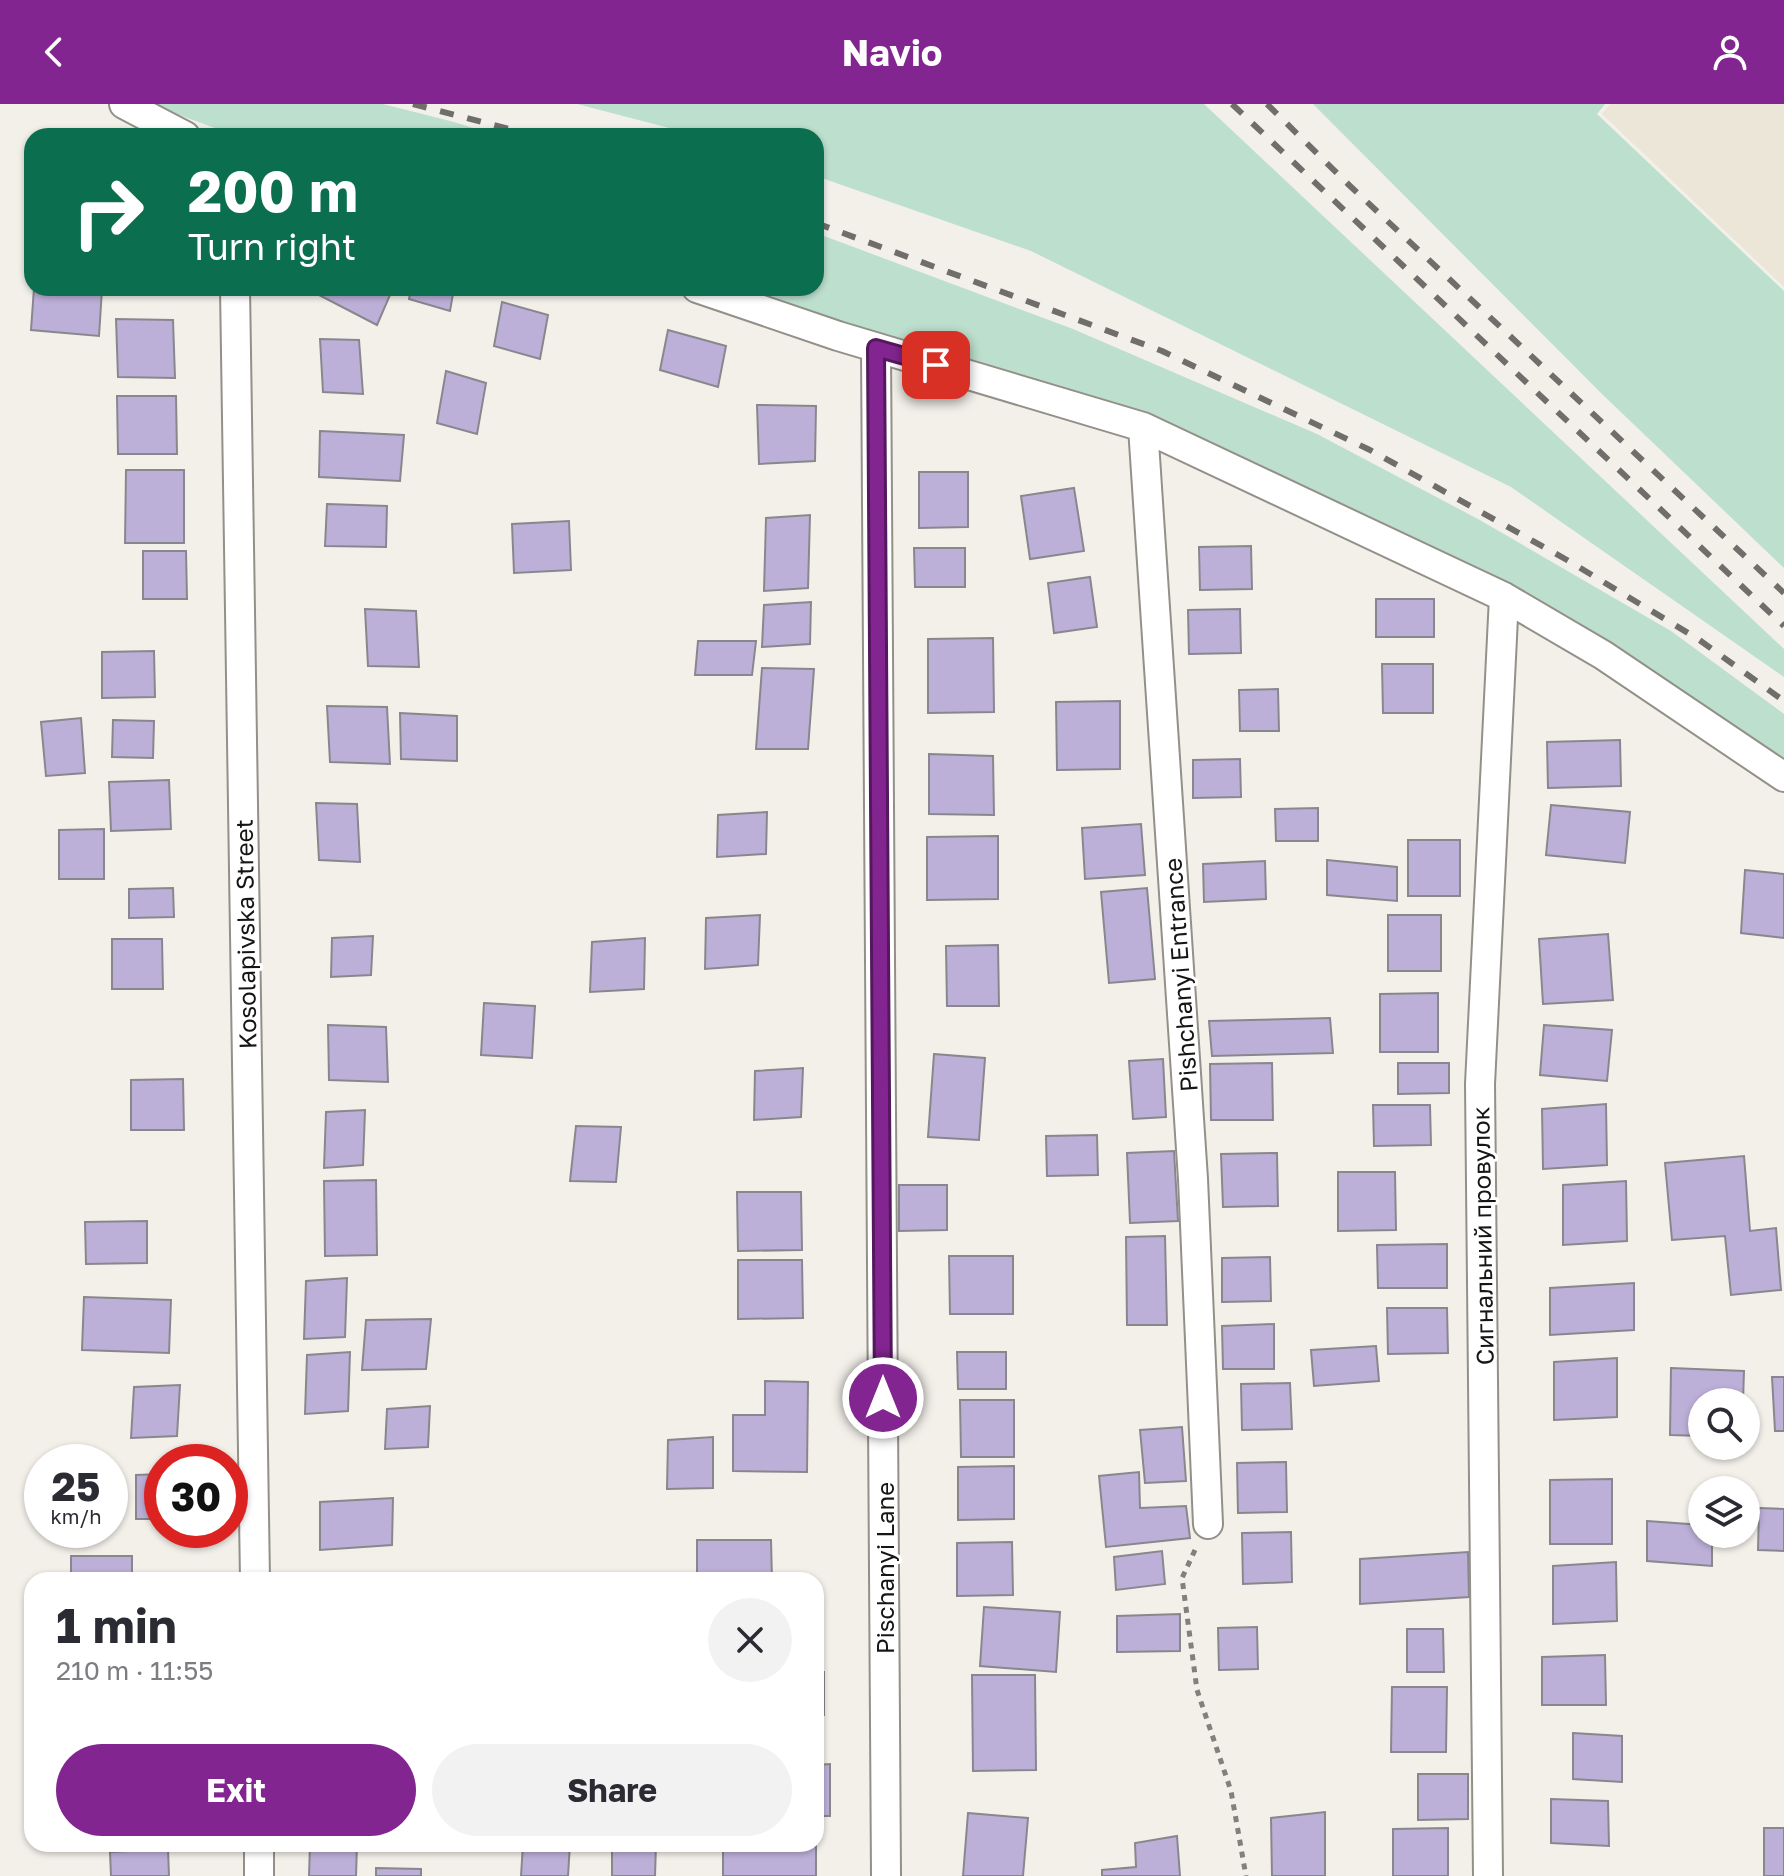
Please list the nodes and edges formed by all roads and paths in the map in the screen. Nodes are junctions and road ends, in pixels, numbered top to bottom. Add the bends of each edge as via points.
1 (124, 104) edge
2 (170, 128) edge
3 (237, 296) edge
4 (721, 296) edge
5 (876, 348) junction
6 (1143, 427) junction
7 (1504, 597) junction
8 (1784, 777) edge
9 (1208, 1524) joint
10 (255, 1572) edge
11 (259, 1852) edge
12 (259, 1876) edge
13 (886, 1876) edge
14 (1246, 1876) edge
15 (1488, 1876) edge

1 - 2 street
3 - 10 street, Kosolapivska Street
4 - 5 street
5 - 6 street
5 - 13 street, Pischanyi Lane
6 - 7 street
6 - 9 street, Pishchanyi Entrance via 1193,1179
7 - 8 street via 1603,655
7 - 15 street, Сигнальний провулок via 1480,1084
9 - 14 path via 1182,1578 1197,1690 1231,1791
11 - 12 street

